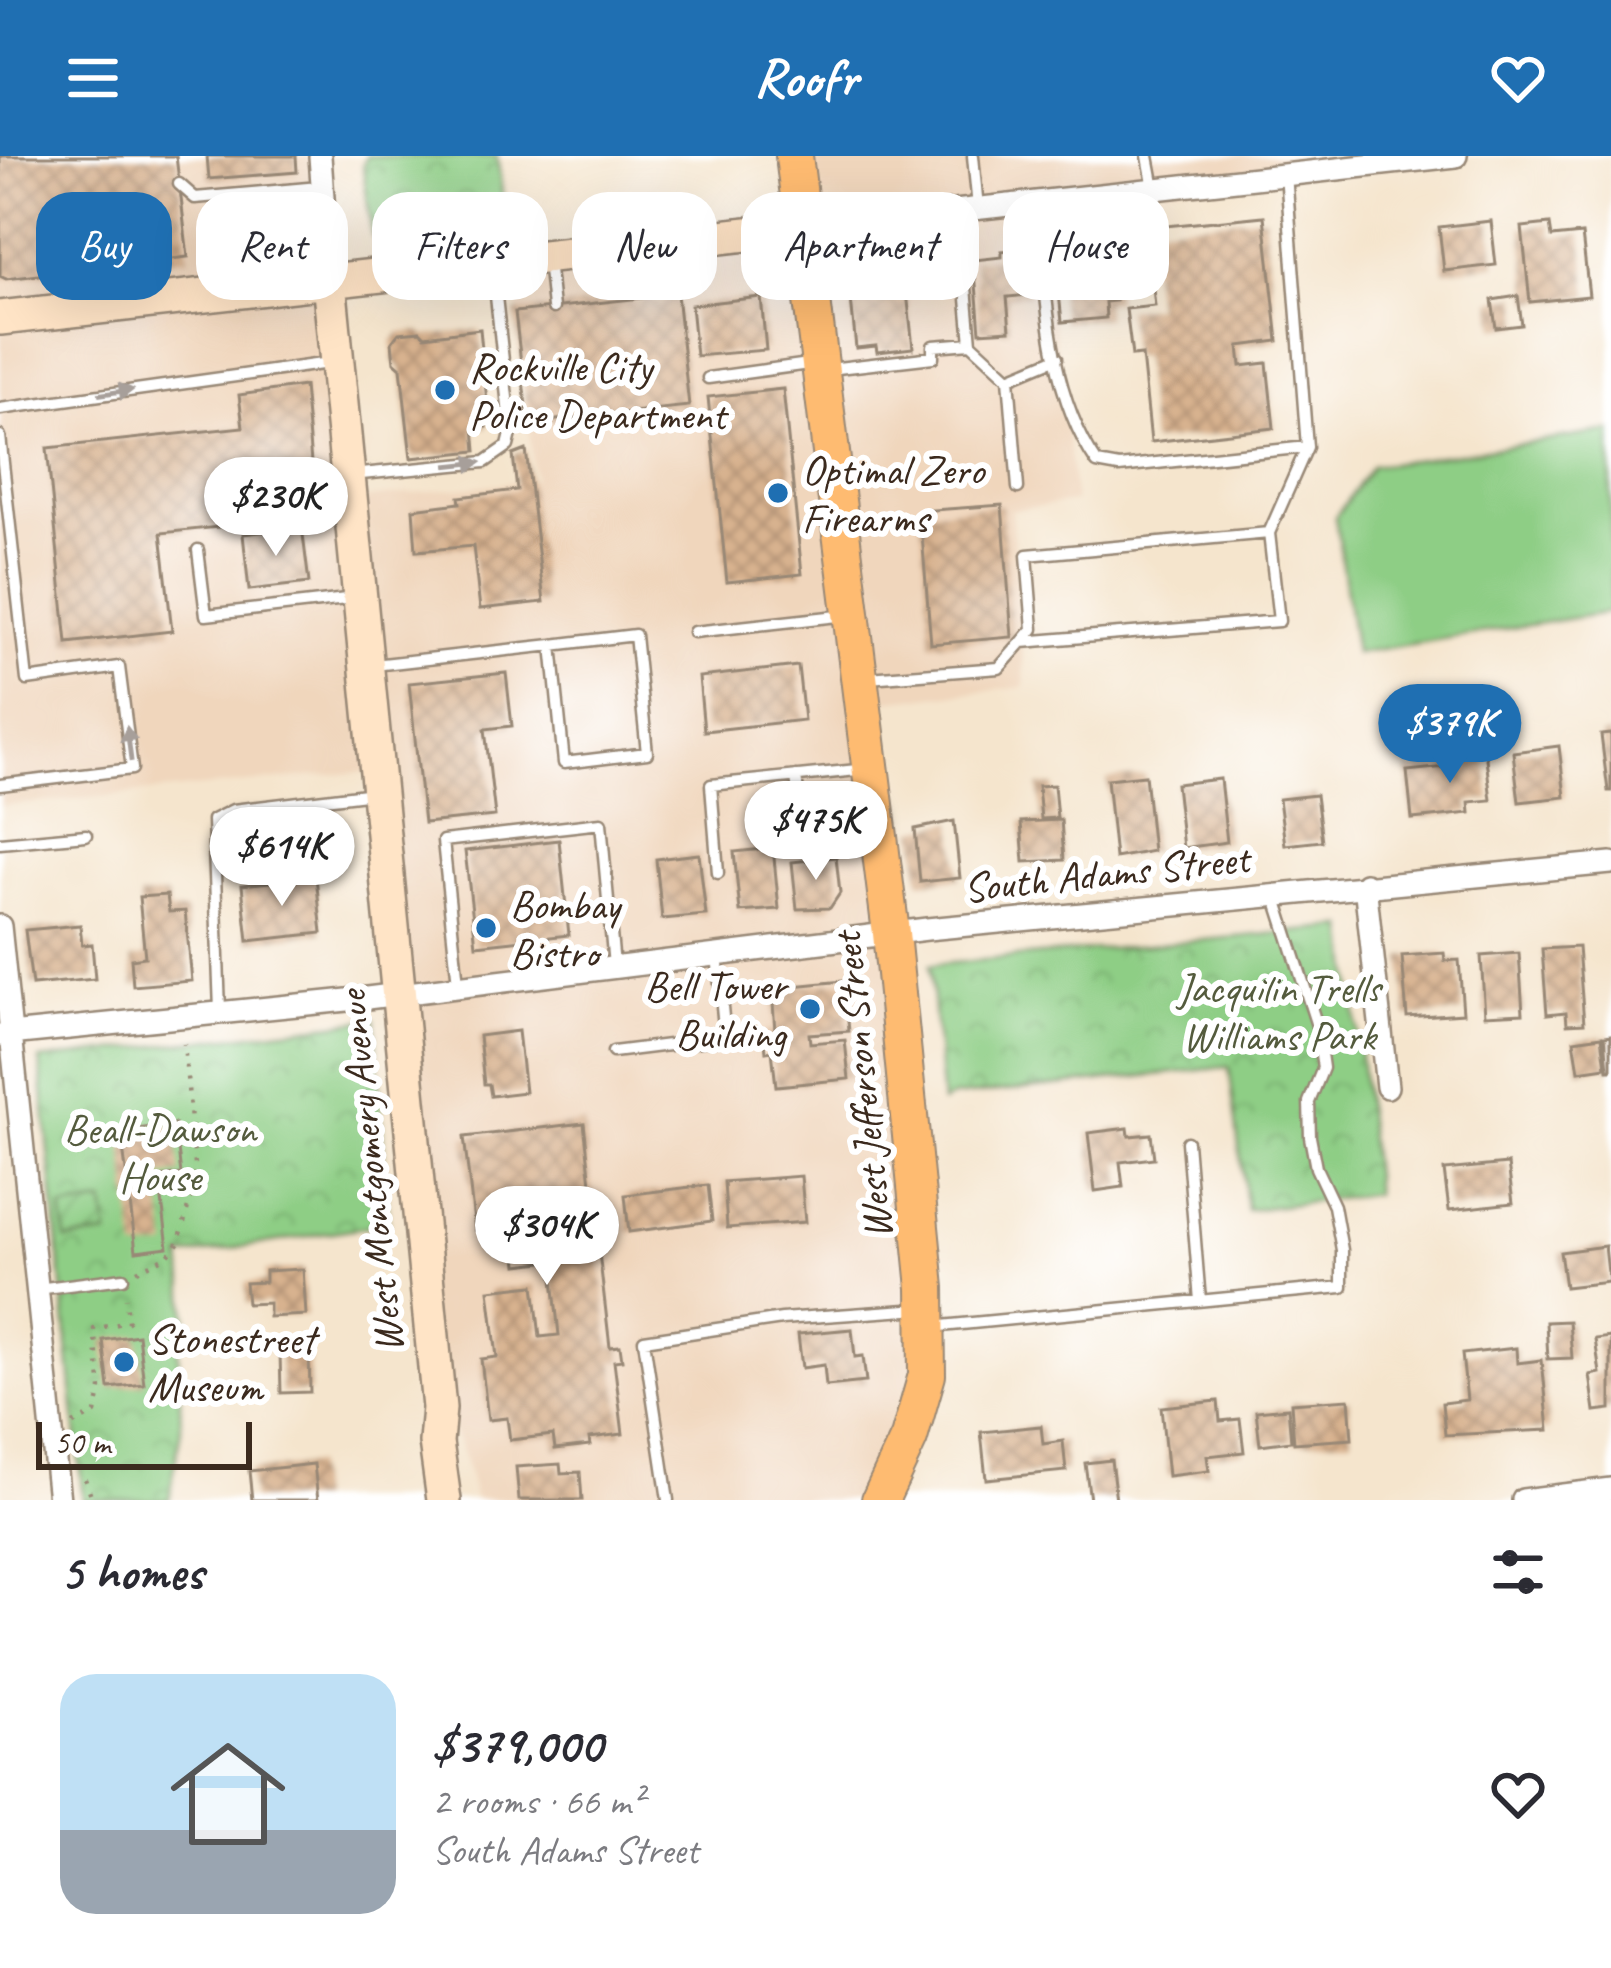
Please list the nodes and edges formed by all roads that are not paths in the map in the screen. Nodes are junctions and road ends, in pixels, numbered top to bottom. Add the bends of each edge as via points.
1 (320, 156) edge
2 (794, 156) edge
3 (973, 156) edge
4 (1148, 156) edge
5 (1456, 156) edge
6 (1291, 168) edge
7 (179, 184) dead end
8 (320, 187) junction
9 (1154, 189) junction
10 (320, 192) edge
11 (797, 192) edge
12 (970, 192) edge
13 (1125, 192) edge
14 (741, 235) edge
15 (548, 256) joint
16 (196, 296) edge
17 (331, 300) edge
18 (497, 300) edge
19 (811, 300) edge
20 (970, 300) edge
21 (1046, 300) edge
22 (553, 308) dead end
23 (0, 318) edge
24 (971, 343) junction
25 (1057, 358) junction
26 (337, 362) junction
27 (820, 366) junction
28 (708, 378) dead end
29 (1009, 378) junction
30 (0, 410) edge
31 (0, 436) edge
32 (1307, 447) junction
33 (347, 475) junction
34 (1018, 488) dead end
35 (1269, 533) junction
36 (198, 550) dead end
37 (358, 597) junction
38 (850, 614) junction
39 (694, 632) dead end
40 (1022, 642) junction
41 (552, 645) junction
42 (365, 666) junction
43 (859, 678) junction
44 (870, 768) junction
45 (796, 776) junction
46 (0, 785) edge
47 (376, 793) junction
48 (86, 836) dead end
49 (0, 843) edge
50 (804, 845) dead end
51 (1611, 862) edge
52 (718, 873) dead end
53 (1365, 884) junction
54 (1274, 894) junction
55 (0, 926) edge
56 (891, 933) junction
57 (717, 954) junction
58 (614, 966) junction
59 (458, 985) junction
60 (396, 993) junction
61 (220, 1011) junction
62 (5, 1035) edge
63 (613, 1052) dead end
64 (1387, 1088) dead end
65 (1187, 1142) dead end
66 (123, 1278) road end
67 (37, 1289) junction
68 (1200, 1301) junction
69 (927, 1318) junction
70 (439, 1408) junction
71 (1611, 1489) edge
72 (880, 1499) edge
73 (59, 1500) edge
74 (444, 1500) edge
75 (466, 1500) edge
76 (668, 1500) edge
77 (1523, 1500) edge

1 - 8 street
2 - 11 main road, West Jefferson Street
3 - 12 lane
4 - 9 lane
5 - 6 street
6 - 9 street
6 - 32 lane
7 - 8 lane via 195,198
8 - 10 street
9 - 13 street
14 - 15 street
15 - 22 lane
16 - 23 street
17 - 26 street, West Montgomery Avenue
33 -> 18 lane via 485,461 508,446
19 - 27 main road, West Jefferson Street
20 - 24 lane
21 - 25 lane
24 - 27 lane via 933,346 933,357
24 - 29 lane
25 - 29 lane
25 - 32 lane via 1097,463
30 -> 26 lane
26 - 33 street, West Montgomery Avenue
27 - 28 lane
27 - 38 main road, West Jefferson Street
29 - 34 lane
46 -> 31 lane via 132,770 119,667 26,680
32 - 35 lane
33 - 37 street, West Montgomery Avenue
35 - 40 lane via 1027,555 1033,629
35 - 40 lane via 1279,621
36 - 37 lane via 206,615
37 - 42 street, West Montgomery Avenue
38 - 39 lane
38 - 43 main road, West Jefferson Street
40 - 43 lane via 999,668
41 - 41 lane via 565,763 647,753 634,635
41 - 42 lane
42 - 47 street, West Montgomery Avenue
43 - 44 main road, West Jefferson Street
44 - 45 lane
44 - 56 main road, West Jefferson Street
45 - 50 lane
45 - 52 lane via 711,785
47 - 60 street, West Montgomery Avenue
47 - 61 lane via 233,810 213,820
48 - 49 lane
51 - 53 street, South Adams Street
53 - 54 street, South Adams Street
53 - 64 street
54 - 56 street, South Adams Street
54 - 68 lane via 1317,1026 1323,1068 1309,1102 1310,1137 1334,1206 1342,1287
55 - 62 street
56 - 57 street, South Adams Street
56 - 69 main road, West Jefferson Street
57 - 58 street, South Adams Street
57 - 63 lane via 725,1038
58 - 59 street, South Adams Street
58 - 59 lane via 601,823 443,841
59 - 60 street, South Adams Street
60 - 61 street, South Adams Street
60 - 70 street, West Montgomery Avenue
61 - 62 street, South Adams Street
62 - 67 street
65 - 68 lane
66 - 67 lane
67 - 73 street
68 - 69 lane
69 - 72 main road, West Jefferson Street via 927,1376
69 - 76 lane via 782,1319 644,1340
70 - 74 street, West Montgomery Avenue
70 - 75 street, West Montgomery Avenue
71 - 77 street

